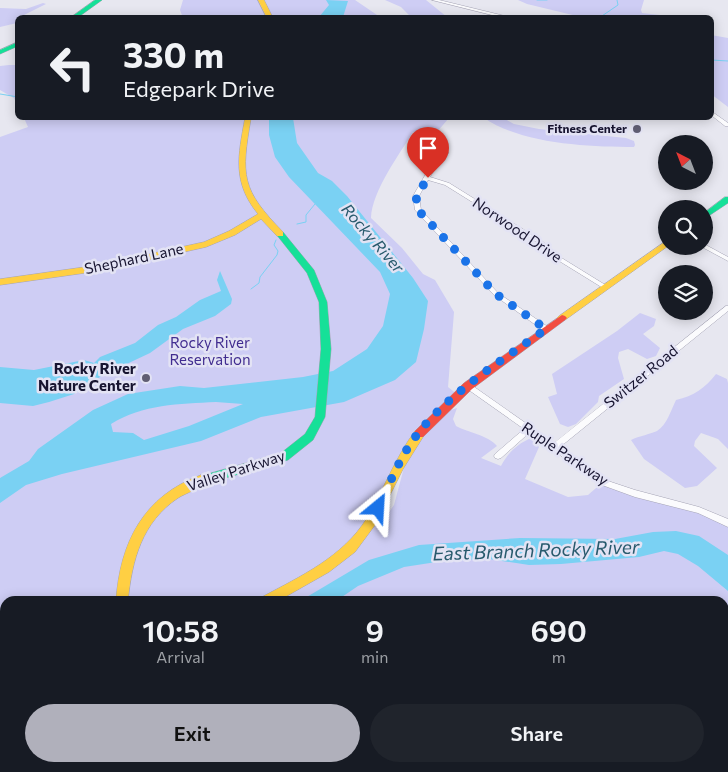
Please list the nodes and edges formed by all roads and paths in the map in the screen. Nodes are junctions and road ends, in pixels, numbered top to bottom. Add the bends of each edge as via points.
1 (99, 0) edge
2 (261, 0) edge
3 (434, 0) edge
4 (76, 15) edge
5 (268, 15) edge
6 (502, 15) edge
7 (15, 45) edge
8 (0, 52) edge
9 (714, 114) edge
10 (248, 120) edge
11 (726, 123) edge
12 (447, 153) dead end
13 (428, 178) junction
14 (728, 200) edge
15 (713, 211) edge
16 (262, 215) junction
17 (658, 250) edge
18 (713, 251) edge
19 (728, 259) edge
20 (0, 282) edge
21 (605, 287) junction
22 (728, 308) edge
23 (546, 329) junction
24 (468, 386) junction
25 (528, 430) junction
26 (555, 447) junction
27 (498, 456) dead end
28 (728, 523) edge
29 (122, 596) edge
30 (275, 596) edge

1 - 4 street
2 - 5 street
3 - 6 street
7 - 8 street
9 - 11 street
10 - 16 street, Valley Parkway via 241,176 248,197
12 - 13 street via 437,158
13 - 21 street, Norwood Drive via 447,184
13 - 23 street via 416,196 418,210 496,294
14 - 15 street
16 - 20 street, Shephard Lane via 206,244 99,268
16 - 29 street, Valley Parkway via 303,260 320,294 328,337 322,408 312,432 291,454 273,462 197,481 155,509 130,546
17 - 21 street
18 - 19 street
21 - 23 street
22 - 26 street, Switzer Road
23 - 24 street
24 - 25 street, Ruple Parkway
24 - 30 street via 426,425 409,446 370,523 345,554 327,568
25 - 26 street, Ruple Parkway
25 - 27 street
26 - 28 street, Ruple Parkway via 605,483 625,493 697,509

